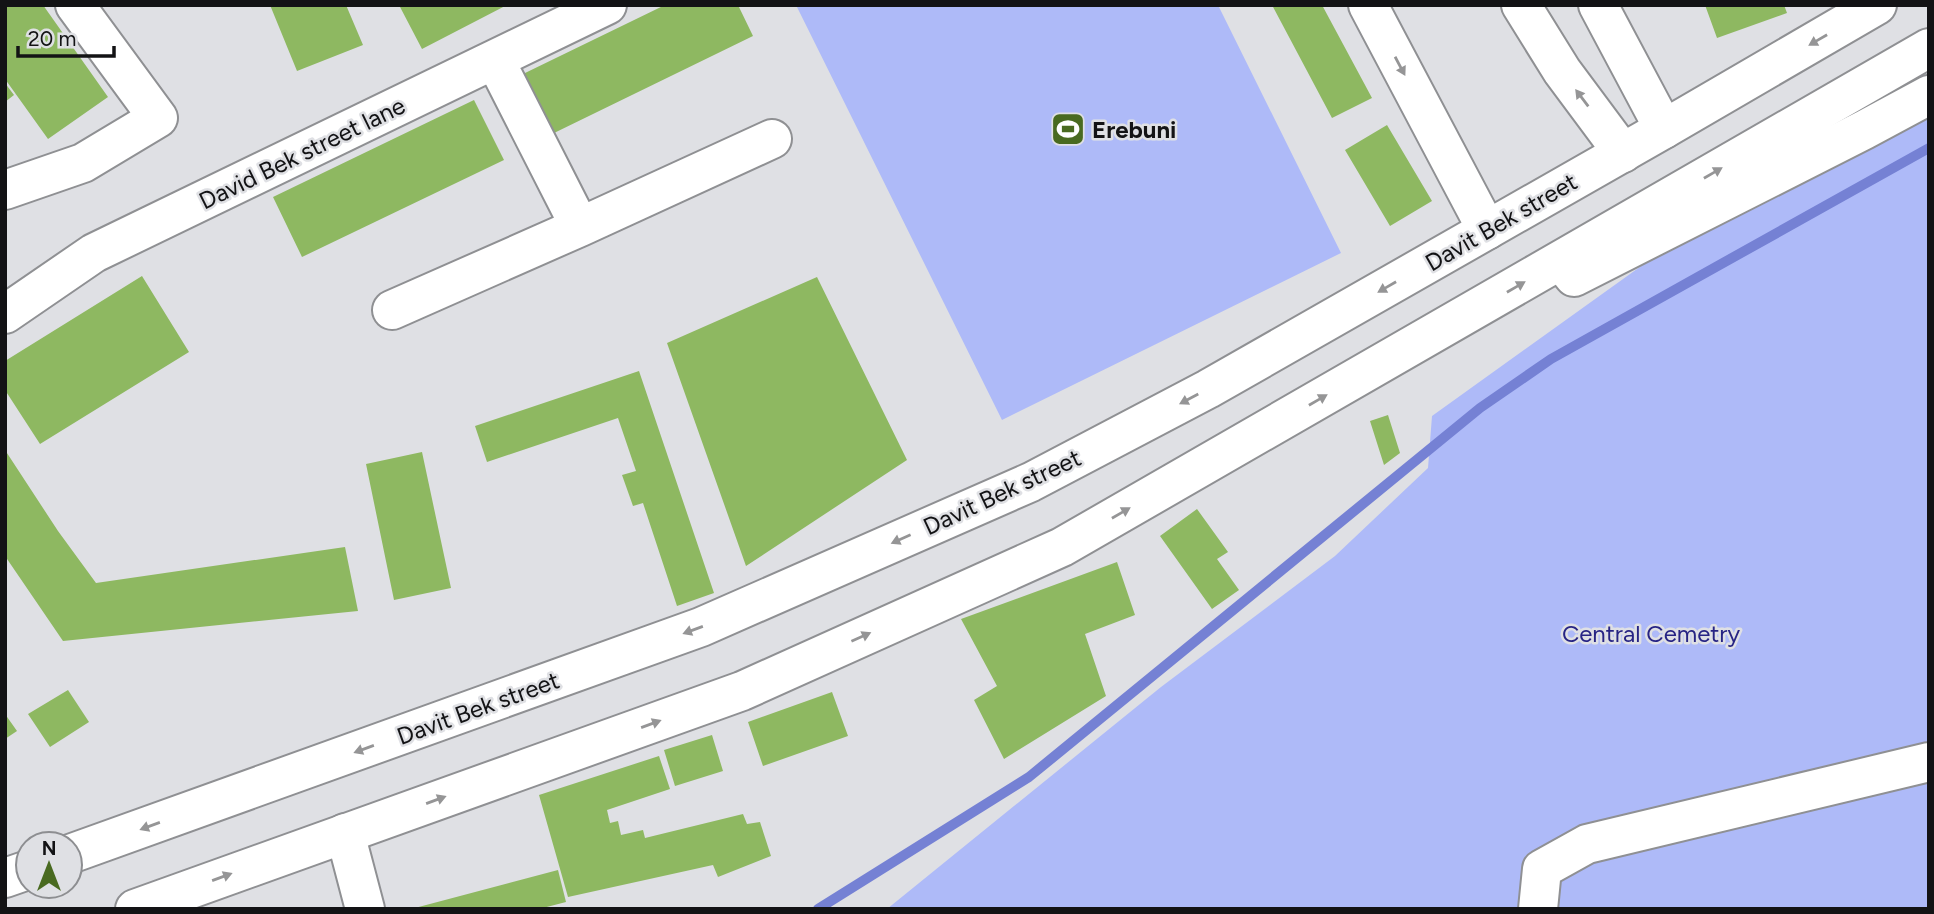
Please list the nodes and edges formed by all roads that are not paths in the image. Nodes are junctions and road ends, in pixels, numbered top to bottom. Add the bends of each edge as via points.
1 (75, 5) edge
2 (607, 5) edge
3 (1368, 5) edge
4 (1521, 5) edge
5 (1598, 5) edge
6 (1877, 5) edge
7 (1929, 48) edge
8 (495, 60) junction
9 (1929, 95) edge
10 (1664, 129) junction
11 (772, 139) dead end
12 (1623, 153) junction
13 (5, 190) edge
14 (580, 227) junction
15 (1487, 230) junction
16 (1561, 261) junction
17 (392, 310) dead end
18 (5, 314) edge
19 (1929, 762) edge
20 (345, 833) junction
21 (84, 850) edge
22 (135, 909) edge
23 (365, 909) edge
24 (1538, 909) edge

1 - 13 main road via 158,118 83,163
2 - 8 main road, David Bek street lane
3 -> 15 main road
12 -> 4 main road via 1562,72
5 - 10 main road
6 -> 10 main road, Davit Bek street
16 -> 7 main road
8 - 14 main road
8 - 18 main road, David Bek street lane via 94,253
9 - 16 main road via 1574,277
10 - 12 main road, Davit Bek street
11 - 14 main road
12 - 15 main road, Davit Bek street
14 - 17 main road
15 -> 21 main road, Davit Bek street via 1208,389 1031,482 714,622
20 -> 16 main road via 742,691 1062,547
19 - 24 main road via 1587,844 1542,869
22 -> 20 main road
20 - 23 main road

